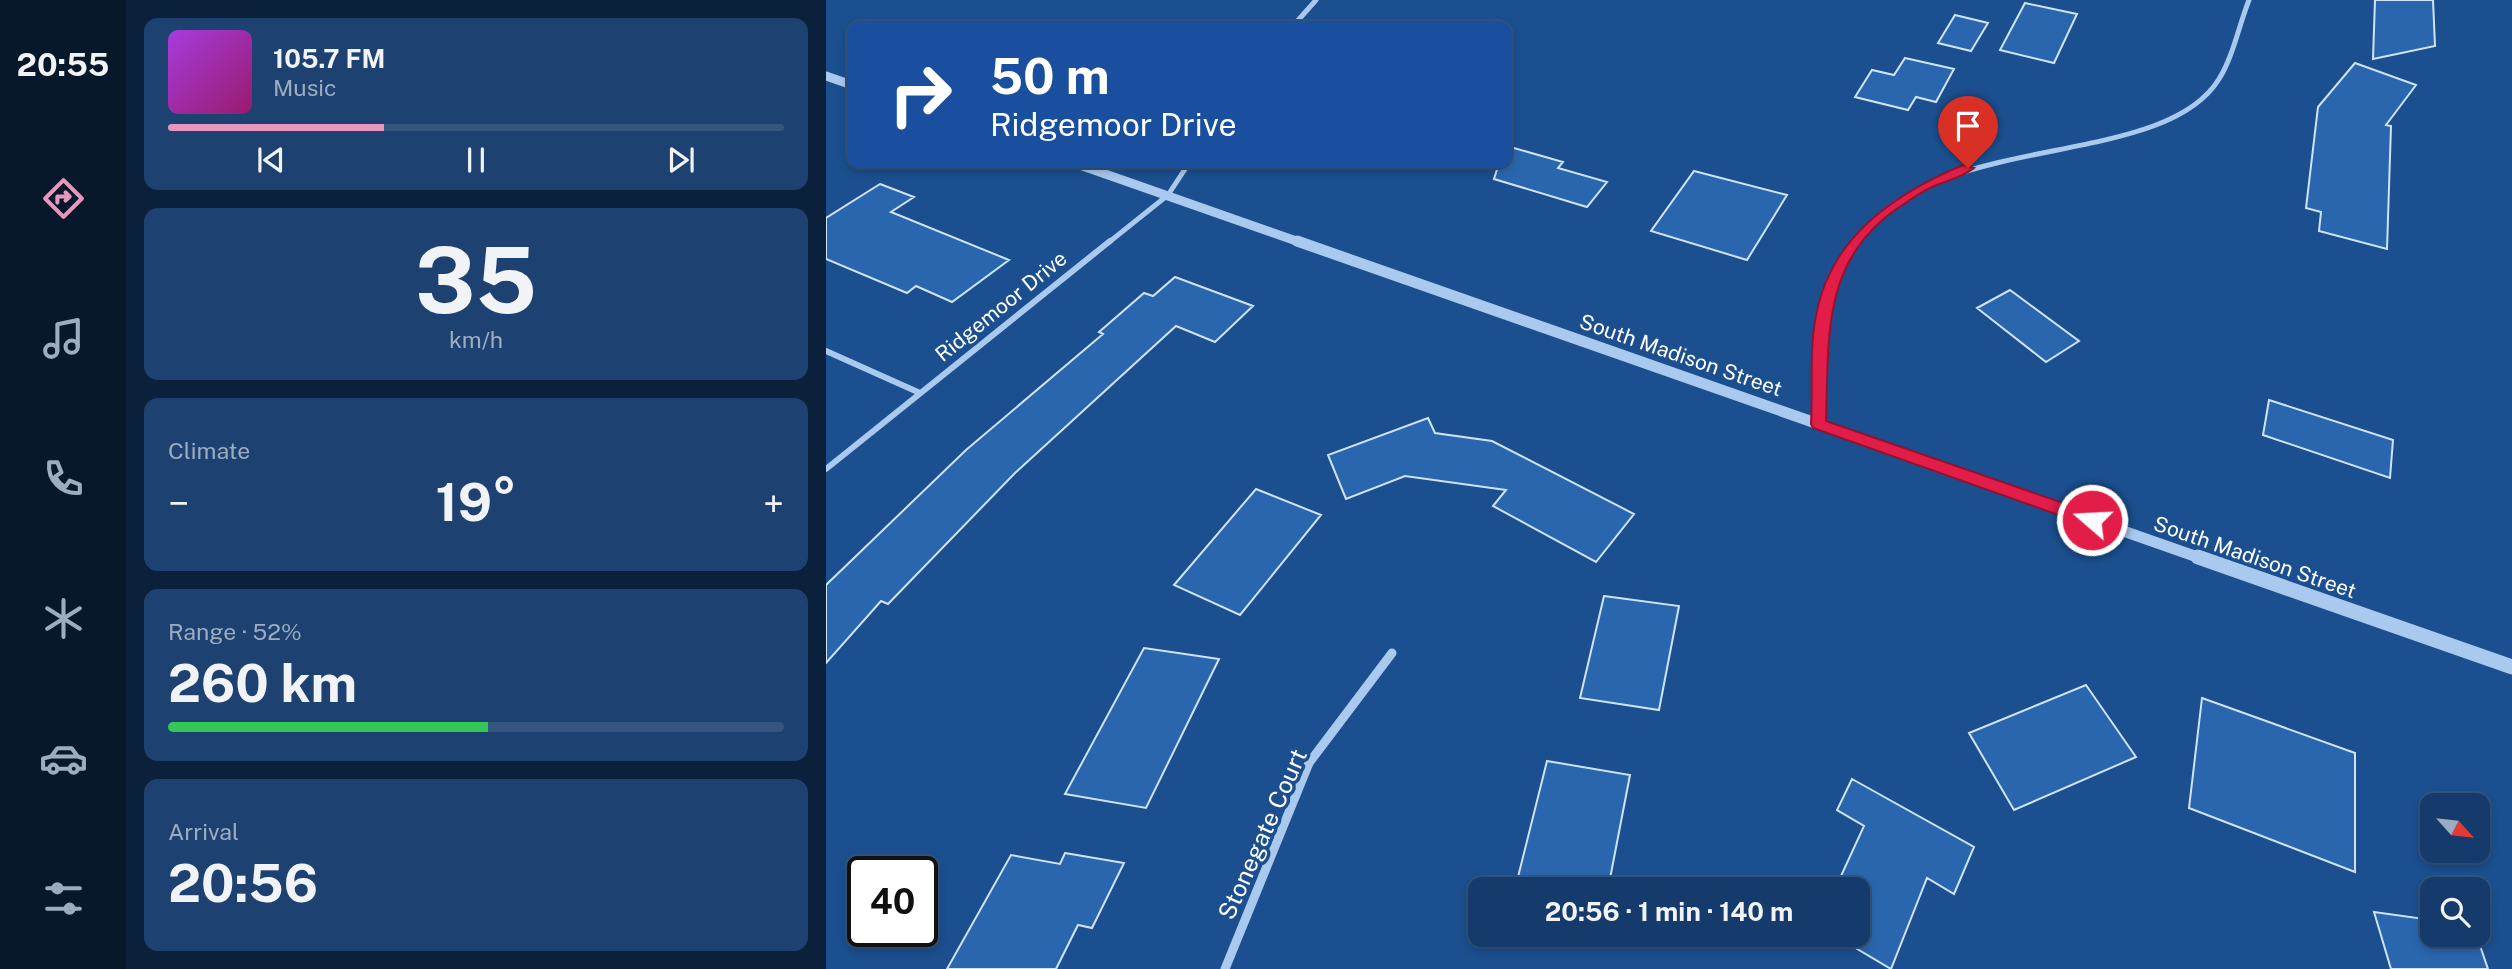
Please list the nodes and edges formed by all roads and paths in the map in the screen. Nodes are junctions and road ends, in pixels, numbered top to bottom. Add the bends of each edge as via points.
1 (1316, 0) edge
2 (2249, 0) edge
3 (1297, 21) edge
4 (826, 76) edge
5 (847, 83) edge
6 (1089, 168) edge
7 (1186, 168) edge
8 (1168, 195) junction
9 (826, 351) edge
10 (920, 393) junction
11 (1819, 424) junction
12 (826, 469) edge
13 (1392, 653) dead end
14 (2512, 667) edge
15 (1225, 969) edge

1 - 3 street
2 - 11 street via 2219,79 2179,115 2132,134 1968,168 1925,186 1867,230 1844,259 1822,317
4 - 5 street
6 - 8 street, South Madison Street
7 - 8 street, Ridgemoor Drive
8 - 10 street, Ridgemoor Drive
8 - 11 street, South Madison Street
9 - 10 street
10 - 12 street, Ridgemoor Drive
11 - 14 street, South Madison Street
13 - 15 street, Stonegate Court via 1308,764

